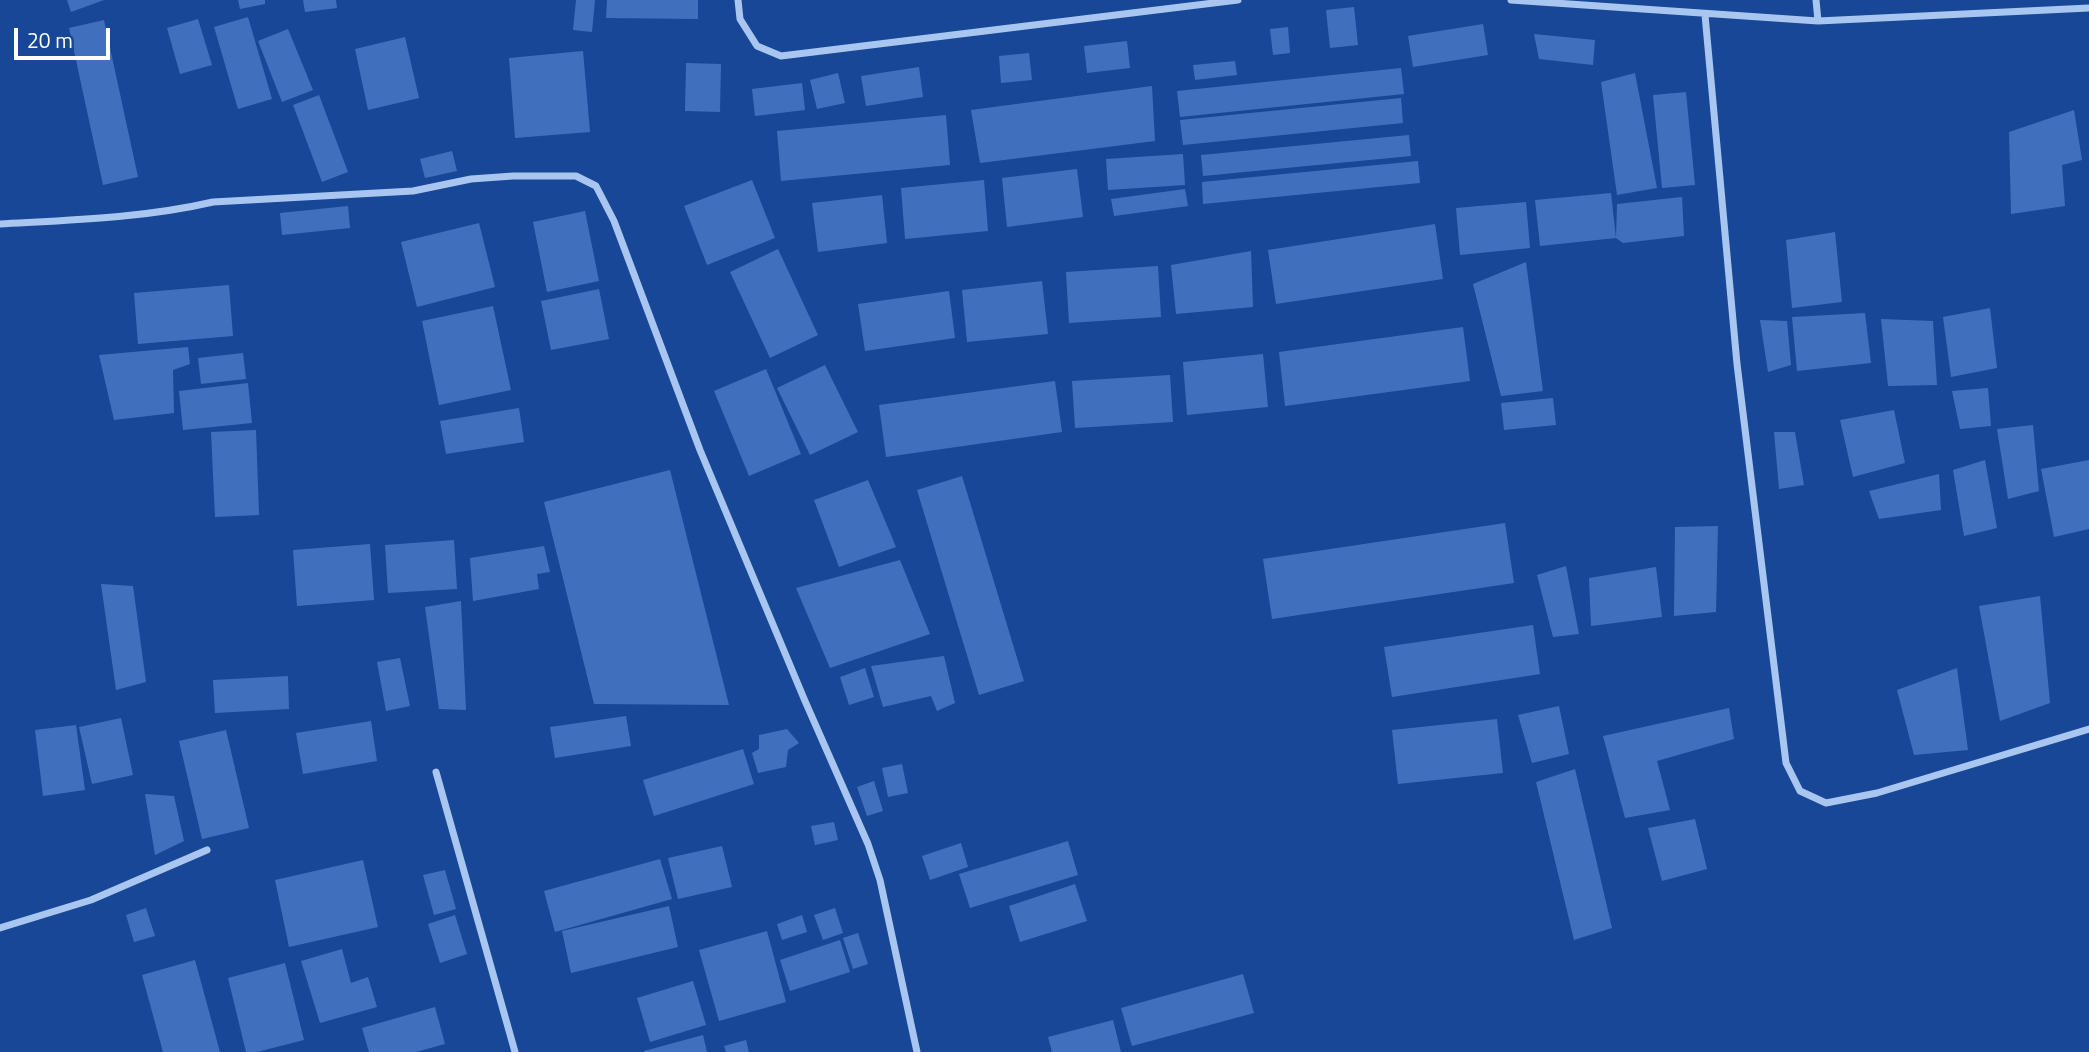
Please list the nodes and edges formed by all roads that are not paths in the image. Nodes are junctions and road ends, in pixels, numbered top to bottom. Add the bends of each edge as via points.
1 (738, 0) edge
2 (1237, 0) edge
3 (1511, 0) edge
4 (1816, 0) edge
5 (2089, 8) edge
6 (1704, 15) junction
7 (1818, 21) junction
8 (0, 224) edge
9 (2089, 729) edge
10 (436, 772) dead end
11 (207, 850) dead end
12 (0, 928) edge
13 (515, 1052) edge
14 (917, 1052) edge

1 - 2 street via 740,19 757,46 781,56
3 - 6 street
4 - 7 street
5 - 7 street
6 - 7 street
6 - 9 street via 1737,363 1770,639 1786,763 1800,791 1826,803 1877,793
8 - 14 street via 93,219 213,202 413,191 513,176 576,176 596,186 614,221 705,462 868,844
10 - 13 street
11 - 12 street via 91,900

